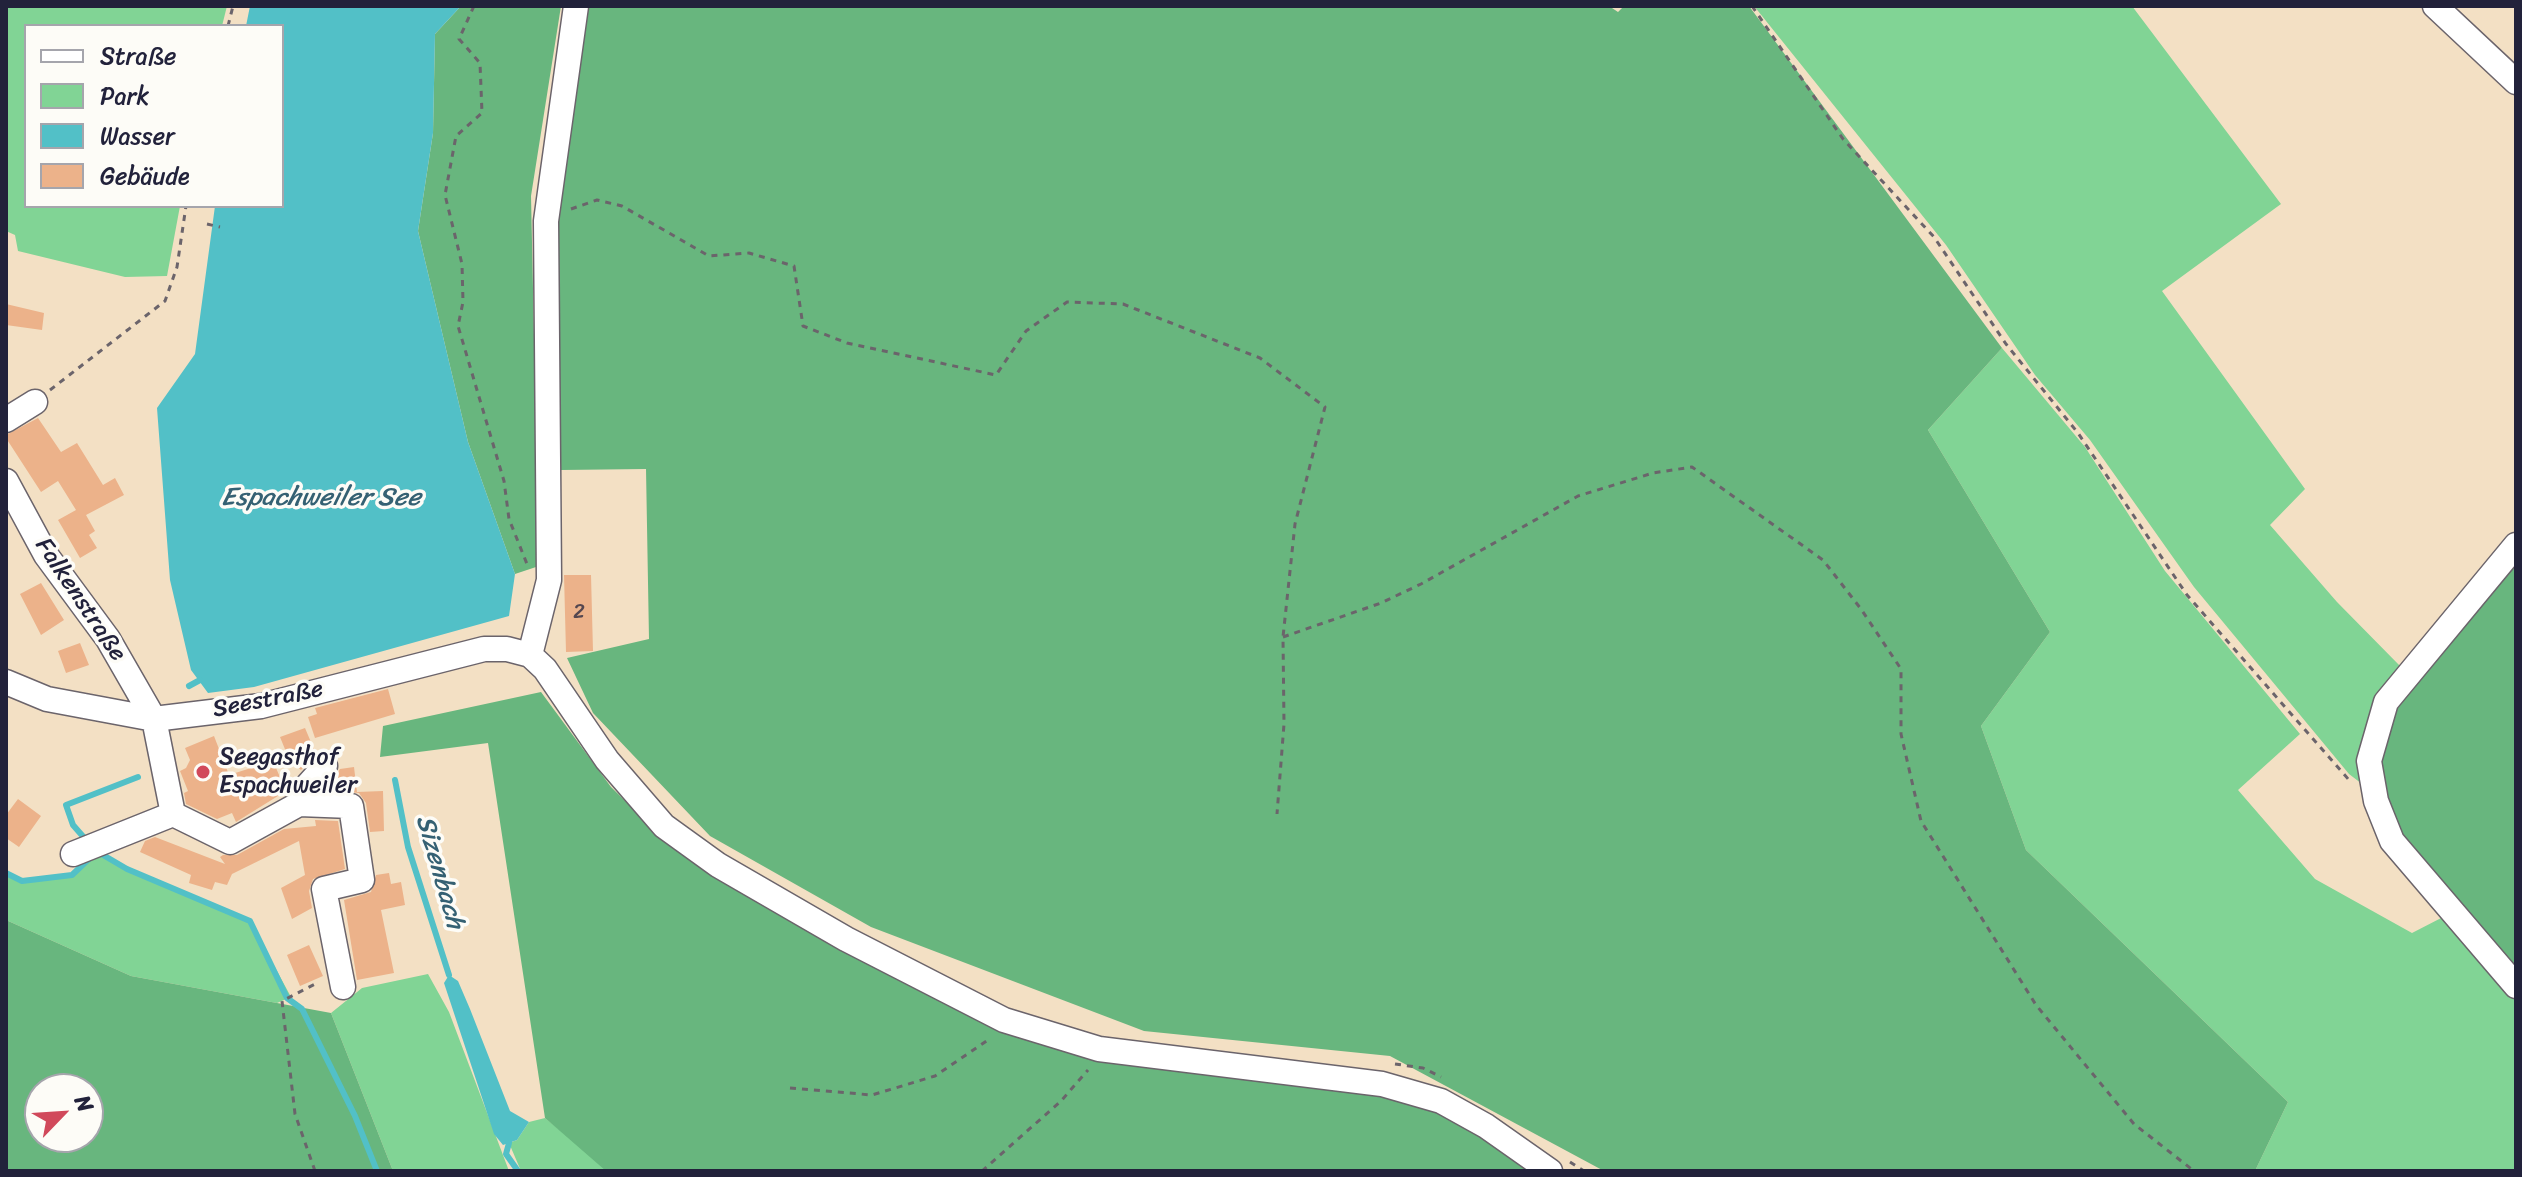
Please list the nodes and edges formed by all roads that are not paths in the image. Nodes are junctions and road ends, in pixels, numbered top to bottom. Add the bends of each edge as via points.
1 (576, 6) edge
2 (2435, 6) edge
3 (2516, 82) edge
4 (35, 402) road end
5 (6, 420) edge
6 (6, 481) edge
7 (2516, 545) edge
8 (530, 655) junction
9 (6, 682) edge
10 (154, 719) junction
11 (325, 766) dead end
12 (299, 804) junction
13 (173, 814) junction
14 (80, 851) dead end
15 (342, 979) road end
16 (2516, 986) edge
17 (1560, 1167) edge

1 - 8 street via 546,221 549,580
2 - 3 street
4 - 5 street
6 - 10 street, Falkenstraße via 46,555 108,639
7 - 16 street via 2386,702 2369,761 2392,841
8 - 10 street, Seestraße via 484,649 261,706
8 - 17 street via 607,760 664,826 731,873 846,939 1004,1020 1099,1049 1397,1088 1441,1101
9 - 10 street, Seestraße via 47,699
10 - 13 street, Falkenstraße
11 - 12 street
12 - 13 street via 230,842
12 - 15 street via 351,806 362,880 324,889
13 - 14 street

